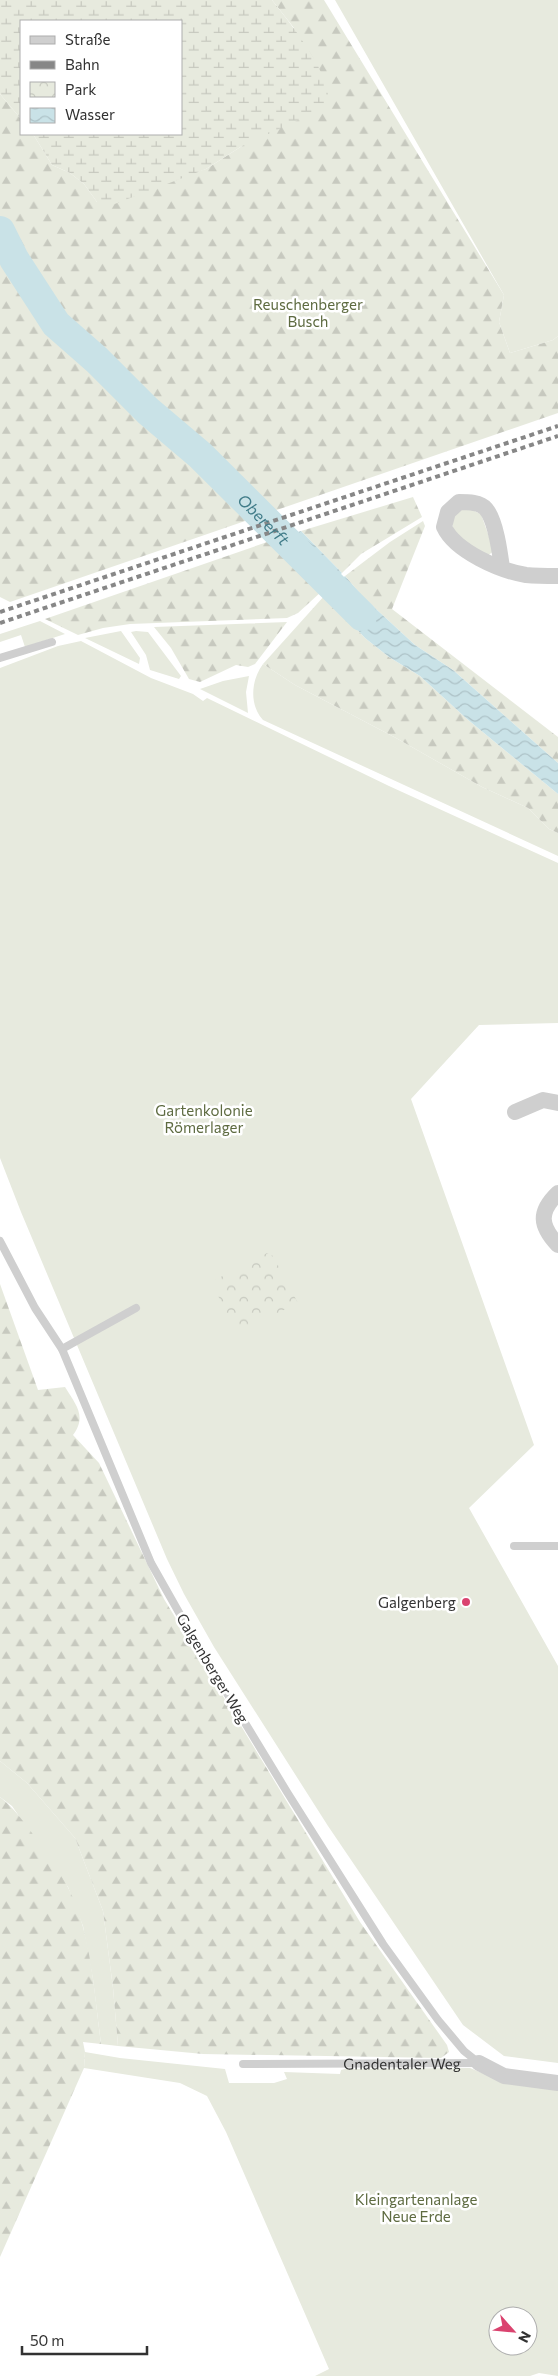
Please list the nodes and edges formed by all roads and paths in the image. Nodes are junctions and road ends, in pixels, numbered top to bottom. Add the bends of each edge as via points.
1 (502, 568) dead end
2 (558, 576) edge
3 (52, 642) dead end
4 (0, 658) edge
5 (558, 1103) edge
6 (515, 1112) dead end
7 (558, 1193) edge
8 (0, 1241) edge
9 (558, 1245) edge
10 (136, 1308) dead end
11 (62, 1349) junction
12 (514, 1546) dead end
13 (558, 1546) edge
14 (479, 2063) junction
15 (243, 2064) dead end
16 (558, 2083) edge

1 - 2 street via 526,574
3 - 4 lane
5 - 6 street via 542,1100
7 - 9 street via 549,1203 544,1218 547,1234
8 - 11 lane, Galgenberger Weg via 35,1308
10 - 11 lane
11 - 14 lane, Galgenberger Weg via 151,1563 194,1639 383,1944 438,2020 464,2051
12 - 13 lane
14 - 15 lane, Gnadentaler Weg
14 - 16 street, Gnadentaler Weg via 504,2076

